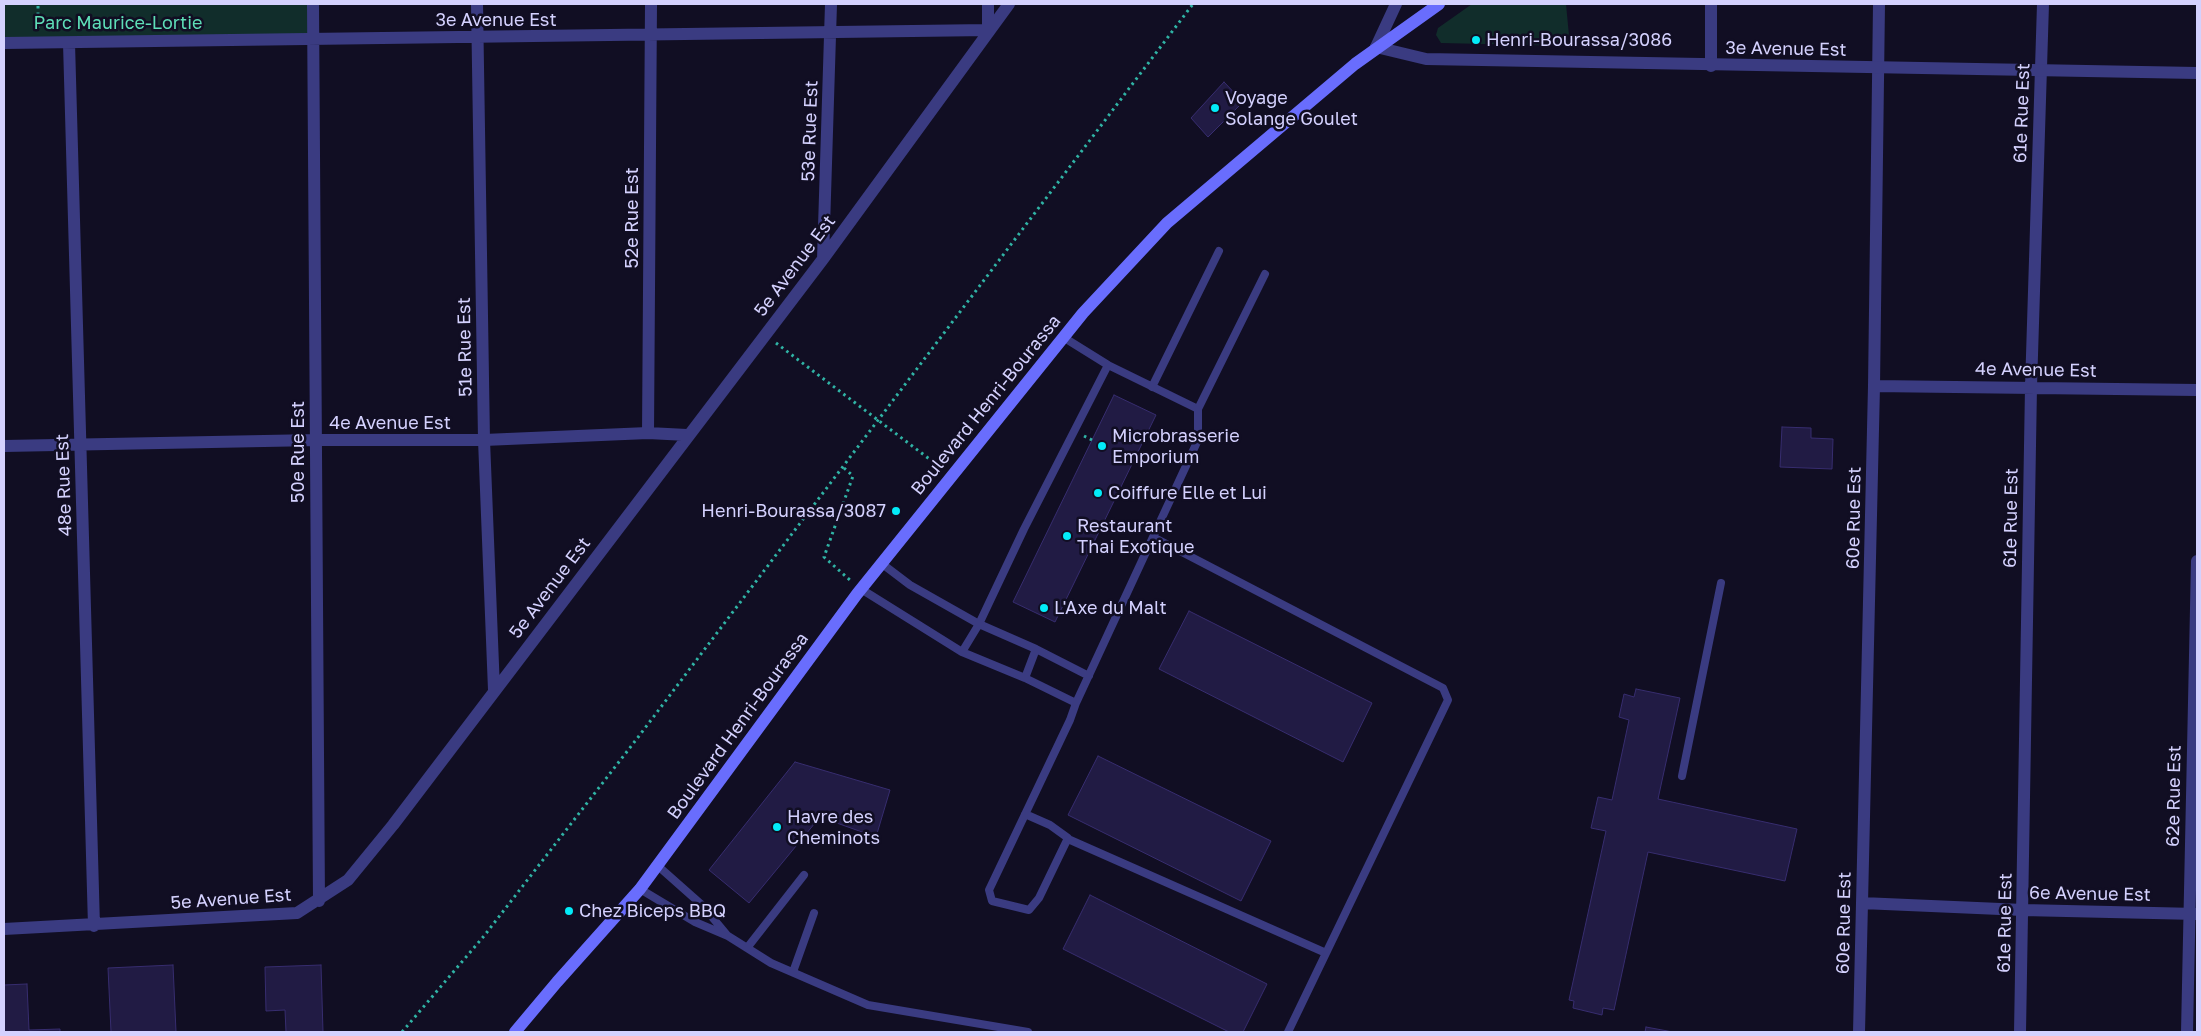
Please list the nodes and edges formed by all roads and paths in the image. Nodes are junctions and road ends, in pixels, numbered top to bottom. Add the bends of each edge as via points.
1 (38, 4) edge
2 (313, 4) edge
3 (477, 4) edge
4 (651, 4) edge
5 (832, 4) edge
6 (988, 4) edge
7 (1009, 4) edge
8 (1193, 4) edge
9 (1396, 4) edge
10 (1439, 4) edge
11 (1711, 4) edge
12 (1879, 4) edge
13 (2043, 4) edge
14 (988, 30) junction
15 (832, 32) junction
16 (651, 36) junction
17 (313, 38) junction
18 (477, 38) junction
19 (4, 43) edge
20 (37, 43) junction
21 (69, 43) junction
22 (1376, 47) junction
23 (1711, 66) junction
24 (1877, 68) junction
25 (2042, 71) junction
26 (2197, 73) edge
27 (1219, 251) dead end
28 (823, 259) junction
29 (1265, 274) dead end
30 (765, 335) junction
31 (1063, 337) junction
32 (1108, 365) junction
33 (1874, 386) junction
34 (1152, 387) junction
35 (2031, 387) junction
36 (2197, 390) edge
37 (1198, 409) junction
38 (879, 420) junction
39 (648, 433) junction
40 (687, 435) junction
41 (316, 440) junction
42 (484, 440) junction
43 (80, 445) junction
44 (4, 446) edge
45 (844, 468) junction
46 (951, 475) junction
47 (1153, 537) junction
48 (2197, 561) edge
49 (881, 563) junction
50 (1722, 583) dead end
51 (861, 589) junction
52 (979, 624) junction
53 (1036, 649) junction
54 (962, 652) junction
55 (1089, 676) junction
56 (1025, 678) junction
57 (494, 690) junction
58 (1076, 703) junction
59 (1682, 776) dead end
60 (1025, 814) junction
61 (1068, 839) junction
62 (658, 866) junction
63 (804, 875) dead end
64 (640, 889) junction
65 (318, 901) junction
66 (1862, 903) junction
67 (2023, 910) junction
68 (814, 913) dead end
69 (2193, 914) edge
70 (94, 926) junction
71 (4, 929) edge
72 (728, 936) junction
73 (746, 948) junction
74 (1326, 953) junction
75 (793, 972) junction
76 (402, 1032) edge
77 (515, 1032) edge
78 (1028, 1032) edge
79 (1288, 1032) edge
80 (1859, 1032) edge
81 (2020, 1032) edge
82 (2187, 1032) edge

1 - 20 path
2 - 17 street, 50e Rue Est
3 - 18 street, 51e Rue Est
4 - 16 street, 52e Rue Est
5 - 15 street, 53e Rue Est
6 - 14 street
7 - 14 street, 5e Avenue Est
8 - 38 path
9 - 22 street
10 - 22 main road, Boulevard Henri-Bourassa
11 - 23 street
12 - 24 street, 60e Rue Est
13 - 25 street, 61e Rue Est
14 - 15 street, 3e Avenue Est
14 - 28 street, 5e Avenue Est
15 - 16 street, 3e Avenue Est
15 - 28 street, 53e Rue Est
16 - 18 street, 3e Avenue Est
16 - 39 street, 52e Rue Est
17 - 18 street, 3e Avenue Est
17 - 21 street, 3e Avenue Est
17 - 41 street, 50e Rue Est
18 - 42 street, 51e Rue Est
19 - 20 street, 3e Avenue Est
20 - 21 street, 3e Avenue Est
21 - 43 street, 48e Rue Est
22 - 23 street, 3e Avenue Est via 1426,59
22 - 31 main road, Boulevard Henri-Bourassa via 1167,223
23 - 24 street, 3e Avenue Est
24 - 25 street, 3e Avenue Est
24 - 33 street, 60e Rue Est
25 - 26 street, 3e Avenue Est
25 - 35 street, 61e Rue Est
27 - 34 lane
28 - 30 street, 5e Avenue Est
29 - 37 lane
30 - 38 path
30 - 40 street, 5e Avenue Est
31 - 32 lane
31 - 46 main road, Boulevard Henri-Bourassa
32 - 34 lane
32 - 52 lane
33 - 35 street, 4e Avenue Est
33 - 66 street, 60e Rue Est
34 - 37 lane
35 - 36 street, 4e Avenue Est
35 - 67 street, 61e Rue Est
37 - 47 lane via 1198,440
38 - 45 path
38 - 46 path
39 - 40 street, 4e Avenue Est
39 - 42 street, 4e Avenue Est
40 - 57 street, 5e Avenue Est
41 - 42 street, 4e Avenue Est
41 - 43 street, 4e Avenue Est
41 - 65 street, 50e Rue Est
42 - 57 street, 51e Rue Est
43 - 44 street, 4e Avenue Est
43 - 70 street, 48e Rue Est
45 - 51 path via 853,476 824,558
45 - 76 path via 484,936
46 - 49 main road, Boulevard Henri-Bourassa
47 - 55 lane
47 - 74 lane via 1443,688 1448,700
48 - 69 street, 62e Rue Est
49 - 51 main road, Boulevard Henri-Bourassa
49 - 52 lane via 910,585
50 - 59 lane
51 - 54 lane
51 - 62 main road, Boulevard Henri-Bourassa
52 - 53 lane
52 - 54 lane
53 - 55 lane
53 - 56 lane
54 - 56 lane
55 - 58 lane
56 - 58 lane
57 - 65 street, 5e Avenue Est via 348,880
58 - 60 lane
60 - 61 lane via 1050,825
60 - 61 lane via 989,890 992,901 1029,910 1039,898
61 - 74 lane
62 - 64 main road, Boulevard Henri-Bourassa
62 - 72 lane via 702,905
63 - 73 lane
64 - 72 lane via 694,922
64 - 77 main road, Boulevard Henri-Bourassa
65 - 70 street, 5e Avenue Est via 297,913
66 - 67 street, 6e Avenue Est
66 - 80 street, 60e Rue Est
67 - 69 street, 6e Avenue Est
67 - 81 street, 61e Rue Est
68 - 75 lane
69 - 82 street, 62e Rue Est
70 - 71 street, 5e Avenue Est
72 - 73 lane
73 - 75 lane
74 - 79 lane
75 - 78 lane via 868,1005

